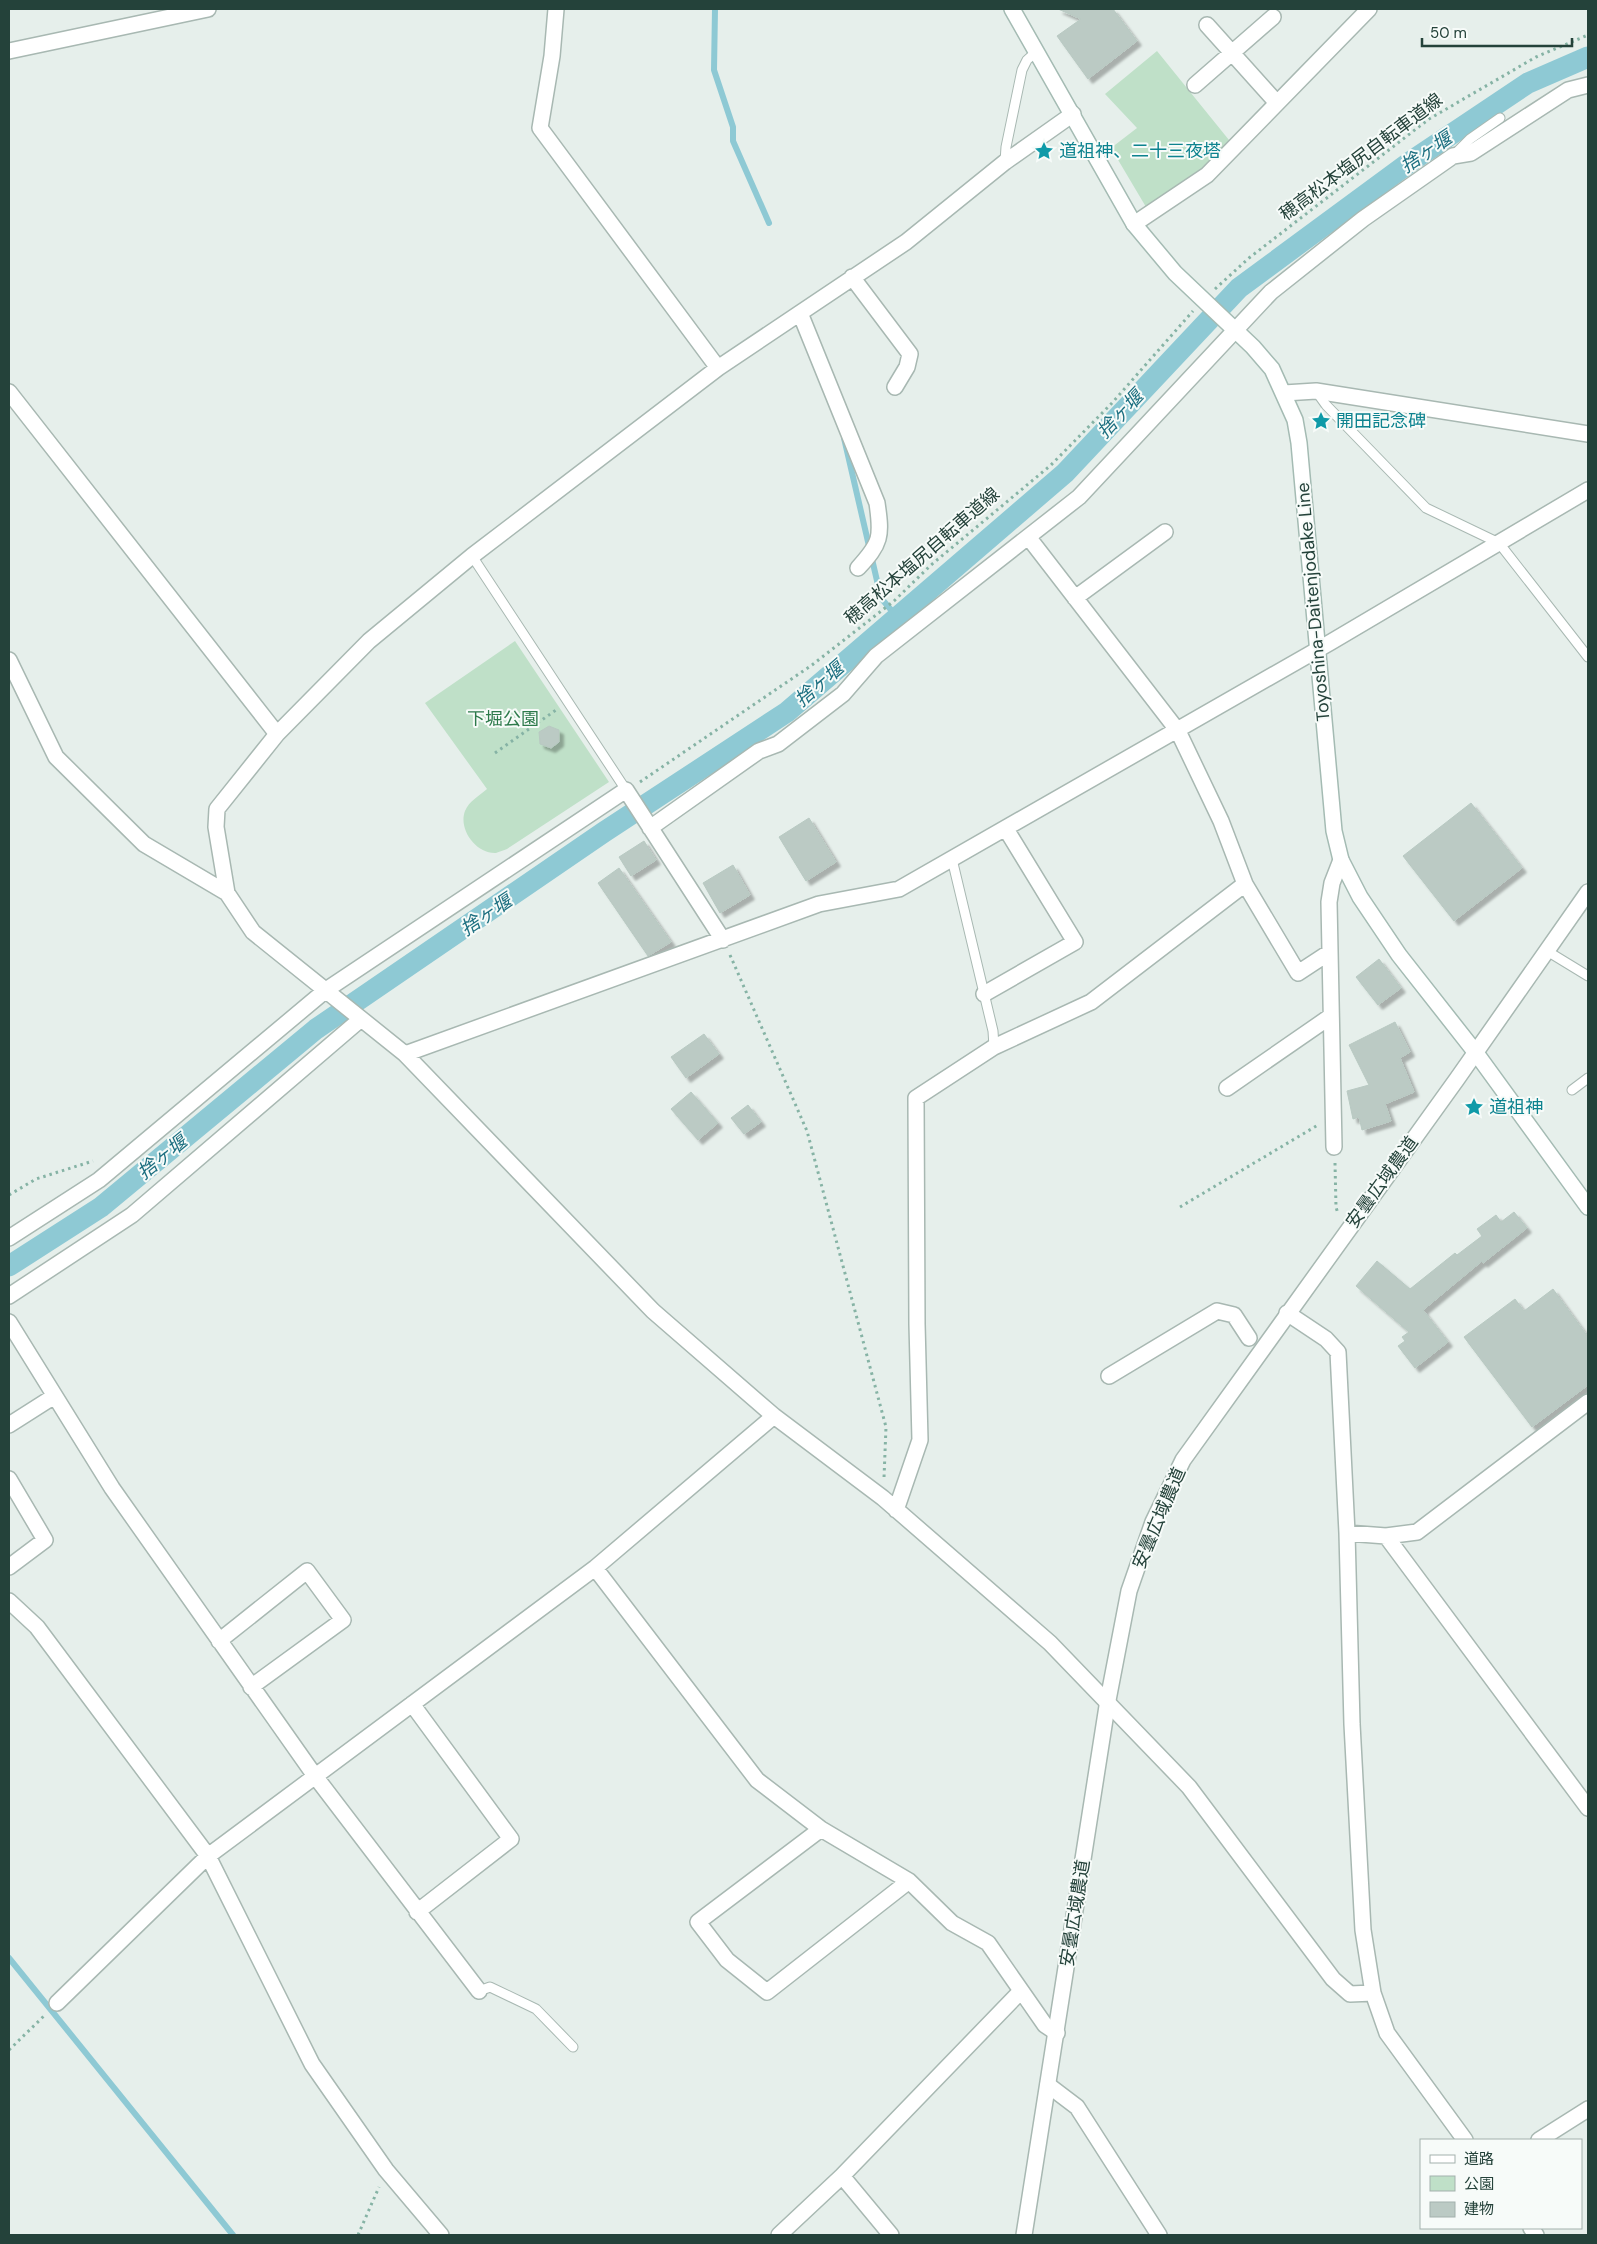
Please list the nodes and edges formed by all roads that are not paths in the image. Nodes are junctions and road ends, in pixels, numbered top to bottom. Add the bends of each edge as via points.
1 (208, 9) edge
2 (556, 9) edge
3 (1012, 9) edge
4 (1369, 9) edge
5 (1273, 17) dead end
6 (1207, 26) dead end
7 (9, 51) edge
8 (1037, 51) junction
9 (1232, 53) junction
10 (1195, 85) dead end
11 (1588, 85) edge
12 (1277, 102) junction
13 (1073, 114) junction
14 (1500, 118) dead end
15 (1453, 156) junction
16 (1005, 162) junction
17 (1134, 224) junction
18 (852, 278) junction
19 (800, 312) junction
20 (1231, 327) junction
21 (718, 368) junction
22 (895, 387) dead end
23 (1316, 391) junction
24 (9, 392) edge
25 (1284, 393) junction
26 (1588, 434) edge
27 (1588, 490) edge
28 (1165, 532) dead end
29 (1029, 538) junction
30 (1499, 543) junction
31 (472, 556) junction
32 (858, 568) dead end
33 (1075, 598) junction
34 (1318, 650) junction
35 (1588, 658) edge
36 (9, 660) edge
37 (1178, 731) junction
38 (277, 734) junction
39 (632, 790) junction
40 (650, 828) junction
41 (1006, 829) junction
42 (952, 860) junction
43 (1341, 860) junction
44 (1245, 884) junction
45 (1588, 892) edge
46 (227, 893) junction
47 (723, 940) junction
48 (1547, 950) junction
49 (1330, 952) junction
50 (1588, 976) edge
51 (330, 993) junction
52 (984, 994) junction
53 (1331, 1016) junction
54 (360, 1018) junction
55 (994, 1047) junction
56 (1476, 1053) junction
57 (405, 1054) junction
58 (1588, 1078) edge
59 (1226, 1088) dead end
60 (1572, 1090) dead end
61 (1334, 1147) road end
62 (1588, 1208) edge
63 (9, 1238) edge
64 (9, 1296) edge
65 (1287, 1313) junction
66 (9, 1322) edge
67 (1249, 1338) dead end
68 (1109, 1376) dead end
69 (53, 1396) junction
70 (1588, 1402) edge
71 (774, 1416) junction
72 (9, 1425) edge
73 (9, 1479) edge
74 (896, 1510) junction
75 (1347, 1534) junction
76 (1386, 1536) junction
77 (9, 1566) edge
78 (595, 1568) junction
79 (9, 1601) edge
80 (219, 1641) junction
81 (251, 1687) junction
82 (1108, 1700) junction
83 (412, 1704) junction
84 (315, 1776) junction
85 (1588, 1808) edge
86 (821, 1829) junction
87 (208, 1856) junction
88 (909, 1881) junction
89 (417, 1912) junction
90 (479, 1991) joint
91 (1021, 1991) junction
92 (1373, 1993) junction
93 (58, 2003) road end
94 (1057, 2033) junction
95 (574, 2046) dead end
96 (1048, 2085) junction
97 (1588, 2109) edge
98 (1464, 2139) edge
99 (1541, 2139) edge
100 (842, 2176) junction
101 (441, 2235) edge
102 (779, 2235) edge
103 (892, 2235) edge
104 (1024, 2235) edge
105 (1159, 2235) edge

1 - 7 street
2 - 21 street via 540,128
3 - 8 street, Toyoshina-Daitenjodake Line
4 - 12 street
5 - 9 street
6 - 9 street
8 - 13 street, Toyoshina-Daitenjodake Line
8 - 16 lane via 1022,70
9 - 10 street
9 - 12 street
11 - 15 street via 1568,90 1471,153
12 - 17 street via 1207,175
13 - 16 street
13 - 17 street, Toyoshina-Daitenjodake Line
14 - 15 lane via 1470,139
15 - 20 street via 1290,275
16 - 18 street via 906,242
17 - 20 street, Toyoshina-Daitenjodake Line via 1175,274
18 - 19 street
18 - 22 street via 910,354 907,368
19 - 21 street
19 - 32 street via 877,503 881,526 875,550
20 - 25 street, Toyoshina-Daitenjodake Line via 1272,369
20 - 29 street via 1079,497
21 - 31 street
23 - 25 street
23 - 26 street
23 - 30 lane via 1426,508
24 - 38 street
25 - 34 street, Toyoshina-Daitenjodake Line via 1295,420 1299,443
27 - 30 street
28 - 33 street
29 - 33 street
29 - 40 street via 876,656 843,694 778,744 759,751
30 - 34 street
30 - 35 lane
31 - 38 street via 369,641
31 - 39 lane via 566,702
33 - 37 street
34 - 37 street
34 - 43 street, Toyoshina-Daitenjodake Line via 1334,831
36 - 46 street via 56,757 144,844
37 - 41 street
37 - 44 street via 1221,821
38 - 46 street via 217,809 216,827
39 - 40 street
39 - 51 street
40 - 47 street
41 - 42 street
41 - 52 street via 1075,942
42 - 47 street via 899,889 819,904
42 - 52 lane
43 - 49 street via 1329,902
43 - 56 street, Toyoshina-Daitenjodake Line via 1360,897 1399,955
44 - 49 street via 1298,973
44 - 55 street via 1091,1002
45 - 48 street, 安曇広域農道
46 - 51 street via 253,932
47 - 57 street
48 - 50 lane
48 - 56 street, 安曇広域農道
49 - 53 street
51 - 54 street
51 - 63 street via 99,1180
52 - 55 lane
53 - 59 street
53 - 61 street
54 - 57 street
54 - 64 street via 132,1215
55 - 74 street via 916,1098 920,1440
56 - 62 street, Toyoshina-Daitenjodake Line
56 - 65 street, 安曇広域農道
57 - 71 street via 653,1311
58 - 60 lane
65 - 75 street via 1326,1339 1338,1352
65 - 82 street, 安曇広域農道 via 1184,1460 1153,1522 1129,1591
66 - 69 street
67 - 68 street via 1234,1315 1217,1311
69 - 72 street
69 - 80 street via 112,1488
70 - 76 street via 1416,1532
71 - 74 street
71 - 78 street
73 - 77 street via 45,1540
74 - 82 street via 1050,1643
75 - 76 street
75 - 92 street via 1352,1724 1363,1930
76 - 85 street
78 - 83 street
78 - 86 street via 757,1780
79 - 87 street via 37,1627
80 - 81 street
80 - 81 street via 307,1571 343,1620
81 - 84 street
82 - 92 street via 1190,1787 1333,1979 1350,1994
82 - 94 street, 安曇広域農道
83 - 84 street
83 - 89 street via 511,1839
84 - 87 street
84 - 89 street
86 - 88 street
86 - 88 street via 698,1922 727,1960 767,1992
87 - 93 street
87 - 101 street via 312,2064 386,2170
88 - 91 street via 952,1923 988,1943
89 - 90 street
90 - 95 lane via 490,1987 536,2009
91 - 94 street via 1045,2025
91 - 100 street
92 - 98 street via 1387,2033
94 - 96 street, 安曇広域農道
96 - 104 street, 安曇広域農道
96 - 105 street via 1077,2107
97 - 99 street
100 - 102 street
100 - 103 street

